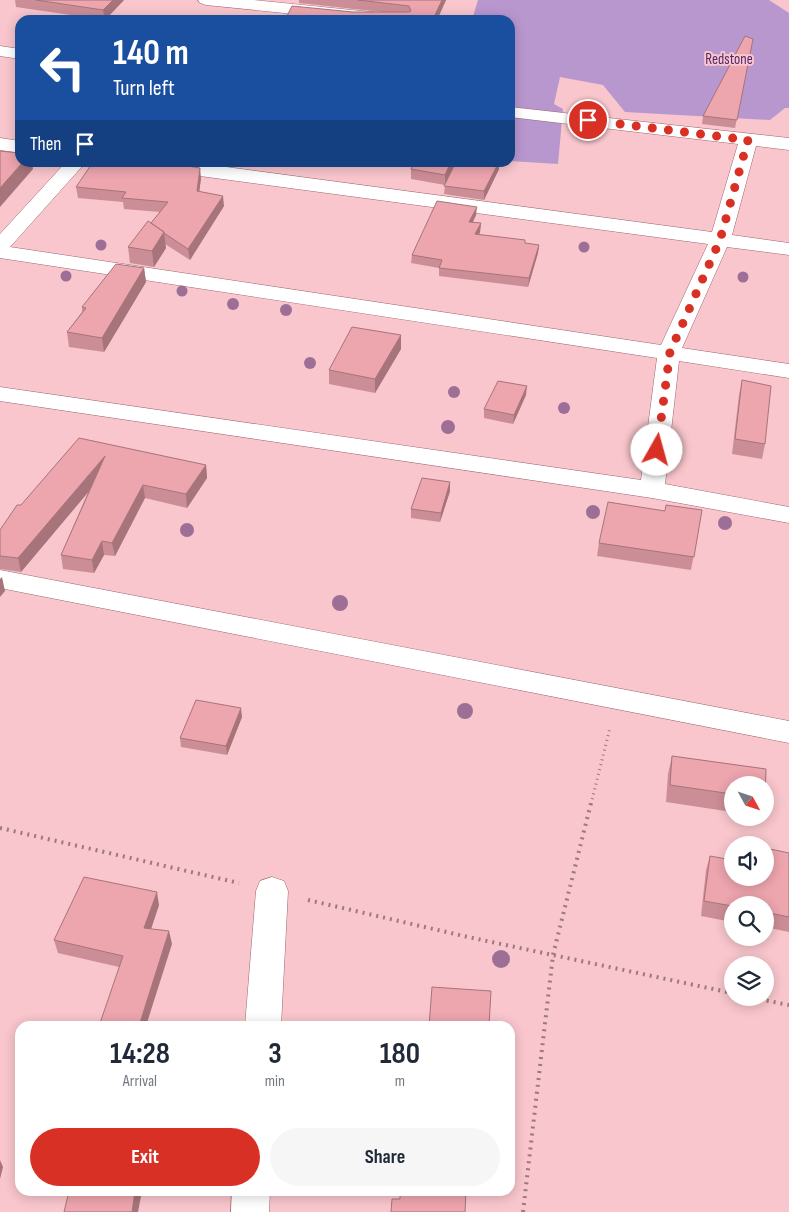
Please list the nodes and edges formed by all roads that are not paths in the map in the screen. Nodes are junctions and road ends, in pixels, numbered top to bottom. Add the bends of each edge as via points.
1 (206, 0) edge
2 (235, 2) edge
3 (222, 15) edge
4 (355, 15) edge
5 (0, 51) edge
6 (15, 53) edge
7 (515, 113) edge
8 (748, 140) junction
9 (0, 144) edge
10 (789, 144) edge
11 (15, 146) edge
12 (72, 167) edge
13 (179, 167) edge
14 (720, 240) junction
15 (0, 246) edge
16 (789, 250) edge
17 (0, 252) edge
18 (670, 352) junction
19 (789, 371) edge
20 (0, 394) edge
21 (652, 490) junction
22 (789, 515) edge
23 (0, 579) edge
24 (789, 732) edge
25 (272, 891) road end
26 (262, 1021) edge
27 (251, 1196) edge
28 (250, 1212) edge

1 - 2 street
2 - 3 street
2 - 4 street
5 - 6 street
7 - 8 street
8 - 10 street
8 - 14 street
9 - 11 street
12 - 15 street
13 - 14 street
14 - 16 street
14 - 18 street
17 - 18 street
18 - 19 street
18 - 21 street
20 - 21 street
21 - 22 street
23 - 24 street
25 - 26 street
27 - 28 street

